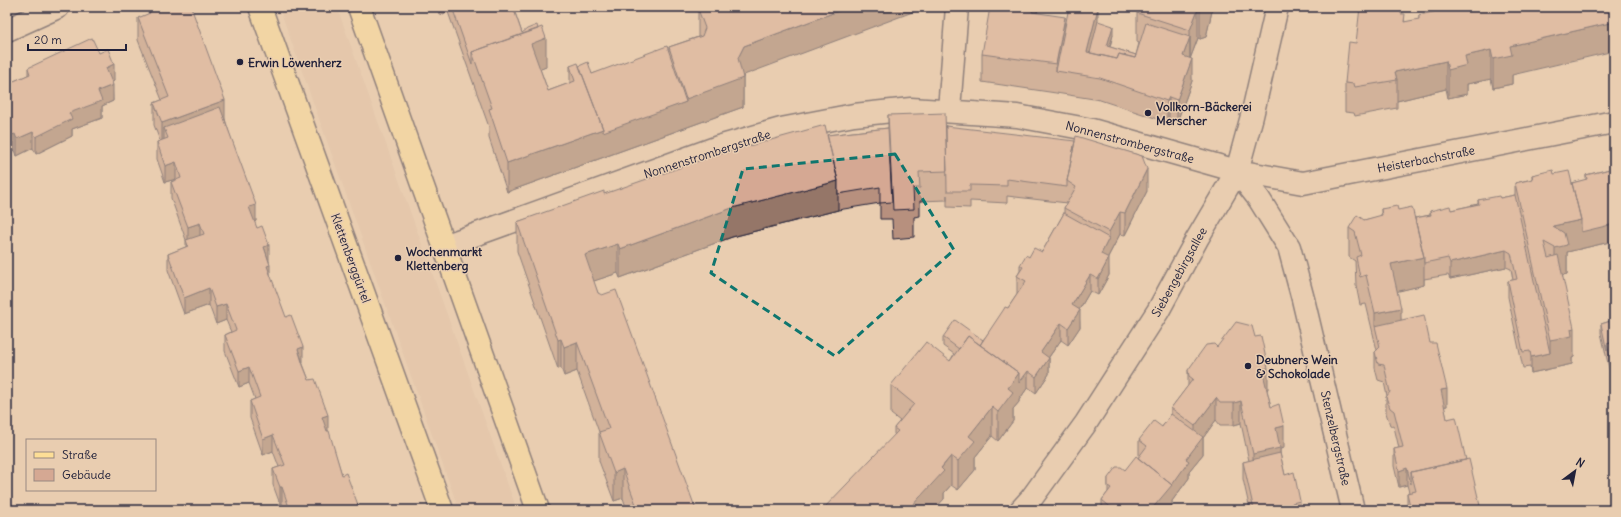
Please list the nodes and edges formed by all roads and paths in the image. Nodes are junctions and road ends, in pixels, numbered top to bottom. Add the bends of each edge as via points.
1 (58, 7) edge
2 (260, 7) edge
3 (359, 7) edge
4 (957, 7) edge
5 (1278, 7) edge
6 (7, 30) edge
7 (949, 110) junction
8 (1614, 122) edge
9 (1237, 171) junction
10 (444, 246) junction
11 (442, 510) edge
12 (538, 510) edge
13 (1021, 510) edge
14 (1353, 510) edge

1 - 6 street
2 - 11 main road, Klettenberggürtel
3 - 10 main road
4 - 7 street
5 - 9 street, Siebengebirgsallee
7 - 9 street, Nonnenstrombergstraße via 1017,116 1092,130
7 - 10 street, Nonnenstrombergstraße via 911,109 854,115 782,129 718,147
8 - 9 street, Heisterbachstraße via 1303,183
9 - 13 street, Siebengebirgsallee via 1154,317 1086,423
9 - 14 street, Stenzelbergstraße via 1259,199 1289,247
10 - 12 main road

